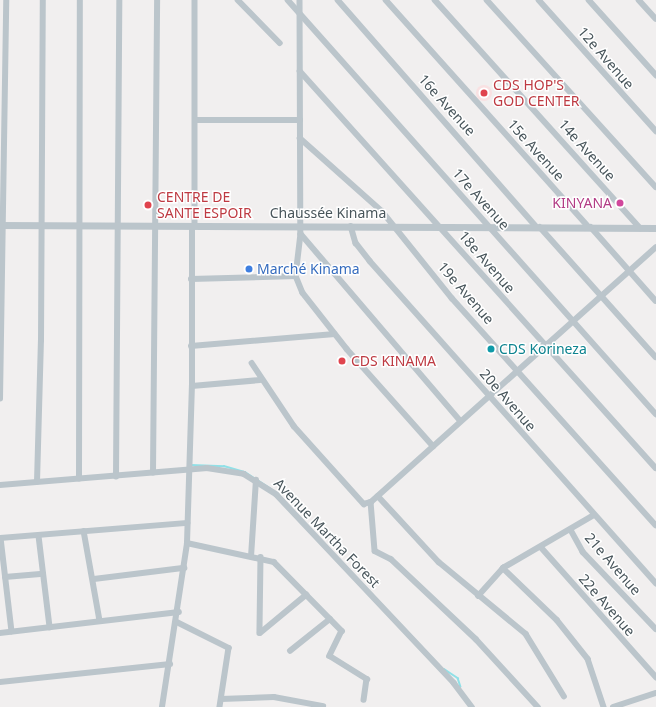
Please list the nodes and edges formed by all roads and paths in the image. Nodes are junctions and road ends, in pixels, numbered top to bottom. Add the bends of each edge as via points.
1 (6, 0) edge
2 (43, 0) edge
3 (80, 0) edge
4 (119, 0) edge
5 (157, 0) edge
6 (195, 0) edge
7 (238, 0) edge
8 (288, 0) edge
9 (300, 0) edge
10 (338, 0) edge
11 (386, 0) edge
12 (435, 0) edge
13 (487, 0) edge
14 (539, 0) edge
15 (588, 0) edge
16 (639, 0) edge
17 (300, 14) junction
18 (656, 19) edge
19 (280, 43) dead end
20 (300, 71) junction
21 (656, 76) edge
22 (196, 120) junction
23 (300, 120) junction
24 (656, 131) edge
25 (300, 138) junction
26 (656, 187) edge
27 (1, 225) edge
28 (40, 226) junction
29 (351, 226) junction
30 (394, 226) junction
31 (81, 227) junction
32 (119, 227) junction
33 (156, 227) junction
34 (194, 227) junction
35 (490, 227) junction
36 (539, 227) junction
37 (590, 227) junction
38 (442, 228) junction
39 (640, 228) junction
40 (656, 228) edge
41 (300, 230) junction
42 (656, 247) edge
43 (629, 270) junction
44 (296, 276) junction
45 (191, 279) junction
46 (601, 294) junction
47 (656, 301) edge
48 (573, 320) junction
49 (334, 334) junction
50 (191, 346) junction
51 (545, 346) junction
52 (656, 357) edge
53 (252, 363) dead end
54 (516, 369) junction
55 (260, 380) junction
56 (192, 386) junction
57 (1, 388) edge
58 (488, 396) junction
59 (0, 399) edge
60 (656, 414) edge
61 (460, 420) junction
62 (433, 446) junction
63 (656, 468) edge
64 (190, 470) junction
65 (153, 473) junction
66 (116, 477) junction
67 (79, 480) junction
68 (256, 480) junction
69 (36, 482) junction
70 (0, 485) edge
71 (378, 496) junction
72 (371, 502) junction
73 (594, 515) junction
74 (187, 523) junction
75 (656, 525) edge
76 (571, 530) junction
77 (84, 531) junction
78 (39, 536) junction
79 (0, 538) edge
80 (187, 543) junction
81 (541, 547) junction
82 (251, 557) junction
83 (262, 557) junction
84 (184, 568) junction
85 (503, 568) junction
86 (43, 574) junction
87 (6, 577) junction
88 (94, 579) junction
89 (656, 583) edge
90 (306, 595) junction
91 (478, 596) junction
92 (179, 612) junction
93 (330, 619) junction
94 (100, 621) junction
95 (177, 622) junction
96 (50, 627) junction
97 (656, 629) edge
98 (12, 632) junction
99 (0, 633) edge
100 (290, 651) dead end
101 (170, 664) junction
102 (656, 677) edge
103 (0, 682) edge
104 (656, 693) edge
105 (564, 696) dead end
106 (221, 699) junction
107 (364, 700) dead end
108 (323, 706) edge
109 (162, 707) edge
110 (220, 707) edge
111 (472, 707) edge
112 (538, 707) edge
113 (604, 707) edge
114 (613, 707) edge

1 - 27 street
2 - 28 street
3 - 31 street
4 - 32 street
5 - 33 street
6 - 22 street
7 - 19 street
8 - 17 street, 17e Avenue
9 - 17 street
10 - 36 street, 16e Avenue
11 - 37 street, 15e Avenue
12 - 39 street, 14e Avenue
13 - 26 street
14 - 24 street, 12e Avenue
15 - 21 street
16 - 18 street
17 - 20 street
17 - 35 street, 17e Avenue
20 - 23 street
20 - 38 street, 18e Avenue
22 - 23 street
22 - 34 street
23 - 25 street
25 - 30 street, 19e Avenue
25 - 41 street
27 - 28 street, Chaussée Kinama
27 - 57 street
28 - 31 street, Chaussée Kinama
28 - 69 street
29 - 30 street, Chaussée Kinama
29 - 41 street, Chaussée Kinama
29 - 58 street, 20e Avenue via 356,243
30 - 38 street, Chaussée Kinama
30 - 54 street, 19e Avenue via 452,298
31 - 32 street, Chaussée Kinama
31 - 67 street
32 - 33 street, Chaussée Kinama
32 - 66 street
33 - 34 street, Chaussée Kinama
33 - 65 street
34 - 41 street, Chaussée Kinama
34 - 45 street
35 - 36 street, Chaussée Kinama
35 - 38 street, Chaussée Kinama
35 - 48 street, 17e Avenue
36 - 37 street, Chaussée Kinama
36 - 46 street, 16e Avenue
37 - 39 street, Chaussée Kinama
37 - 43 street, 15e Avenue
38 - 51 street, 18e Avenue
39 - 40 street, Chaussée Kinama
41 - 44 street
41 - 61 street
42 - 43 street
43 - 46 street
43 - 47 street, 15e Avenue
44 - 45 street
44 - 49 street via 303,293
45 - 50 street
46 - 48 street
46 - 52 street, 16e Avenue
48 - 51 street
48 - 60 street, 17e Avenue
49 - 50 street
49 - 62 street
50 - 56 street
51 - 54 street
51 - 63 street, 18e Avenue
53 - 55 street
54 - 58 street
54 - 75 street, 19e Avenue
55 - 56 street
55 - 72 street via 360,502
56 - 64 street
57 - 59 street
58 - 61 street
58 - 73 street, 20e Avenue
61 - 62 street
62 - 71 street
64 - 65 street, Avenue Martha Forest
64 - 68 street, Avenue Martha Forest via 229,470
64 - 74 street
65 - 66 street, Avenue Martha Forest
66 - 67 street, Avenue Martha Forest
67 - 69 street, Avenue Martha Forest
68 - 82 street
68 - 111 street, Avenue Martha Forest via 277,495 454,683
69 - 70 street, Avenue Martha Forest
71 - 72 street
71 - 91 street via 440,562
72 - 112 street via 375,551 391,559 476,639
73 - 76 street
73 - 89 street, 20e Avenue
74 - 77 street
74 - 80 street
76 - 81 street
76 - 97 street, 21e Avenue via 583,552
77 - 78 street
77 - 88 street
78 - 79 street
78 - 86 street
79 - 87 street
80 - 82 street
80 - 84 street
81 - 85 street
81 - 102 street, 22e Avenue
82 - 83 street
83 - 90 street via 274,562
83 - 90 street via 260,633
84 - 88 street
84 - 92 street
85 - 91 street
85 - 113 street via 557,620 588,659
86 - 87 street
86 - 96 street
87 - 98 street
88 - 94 street
90 - 93 street
91 - 105 street via 526,634
92 - 94 street
92 - 95 street
93 - 100 street
93 - 107 street via 343,634 330,656 367,679
94 - 96 street
95 - 101 street
95 - 106 street via 229,648
96 - 98 street
98 - 99 street
101 - 103 street
101 - 109 street
104 - 114 street
106 - 108 street via 274,697
106 - 110 street

